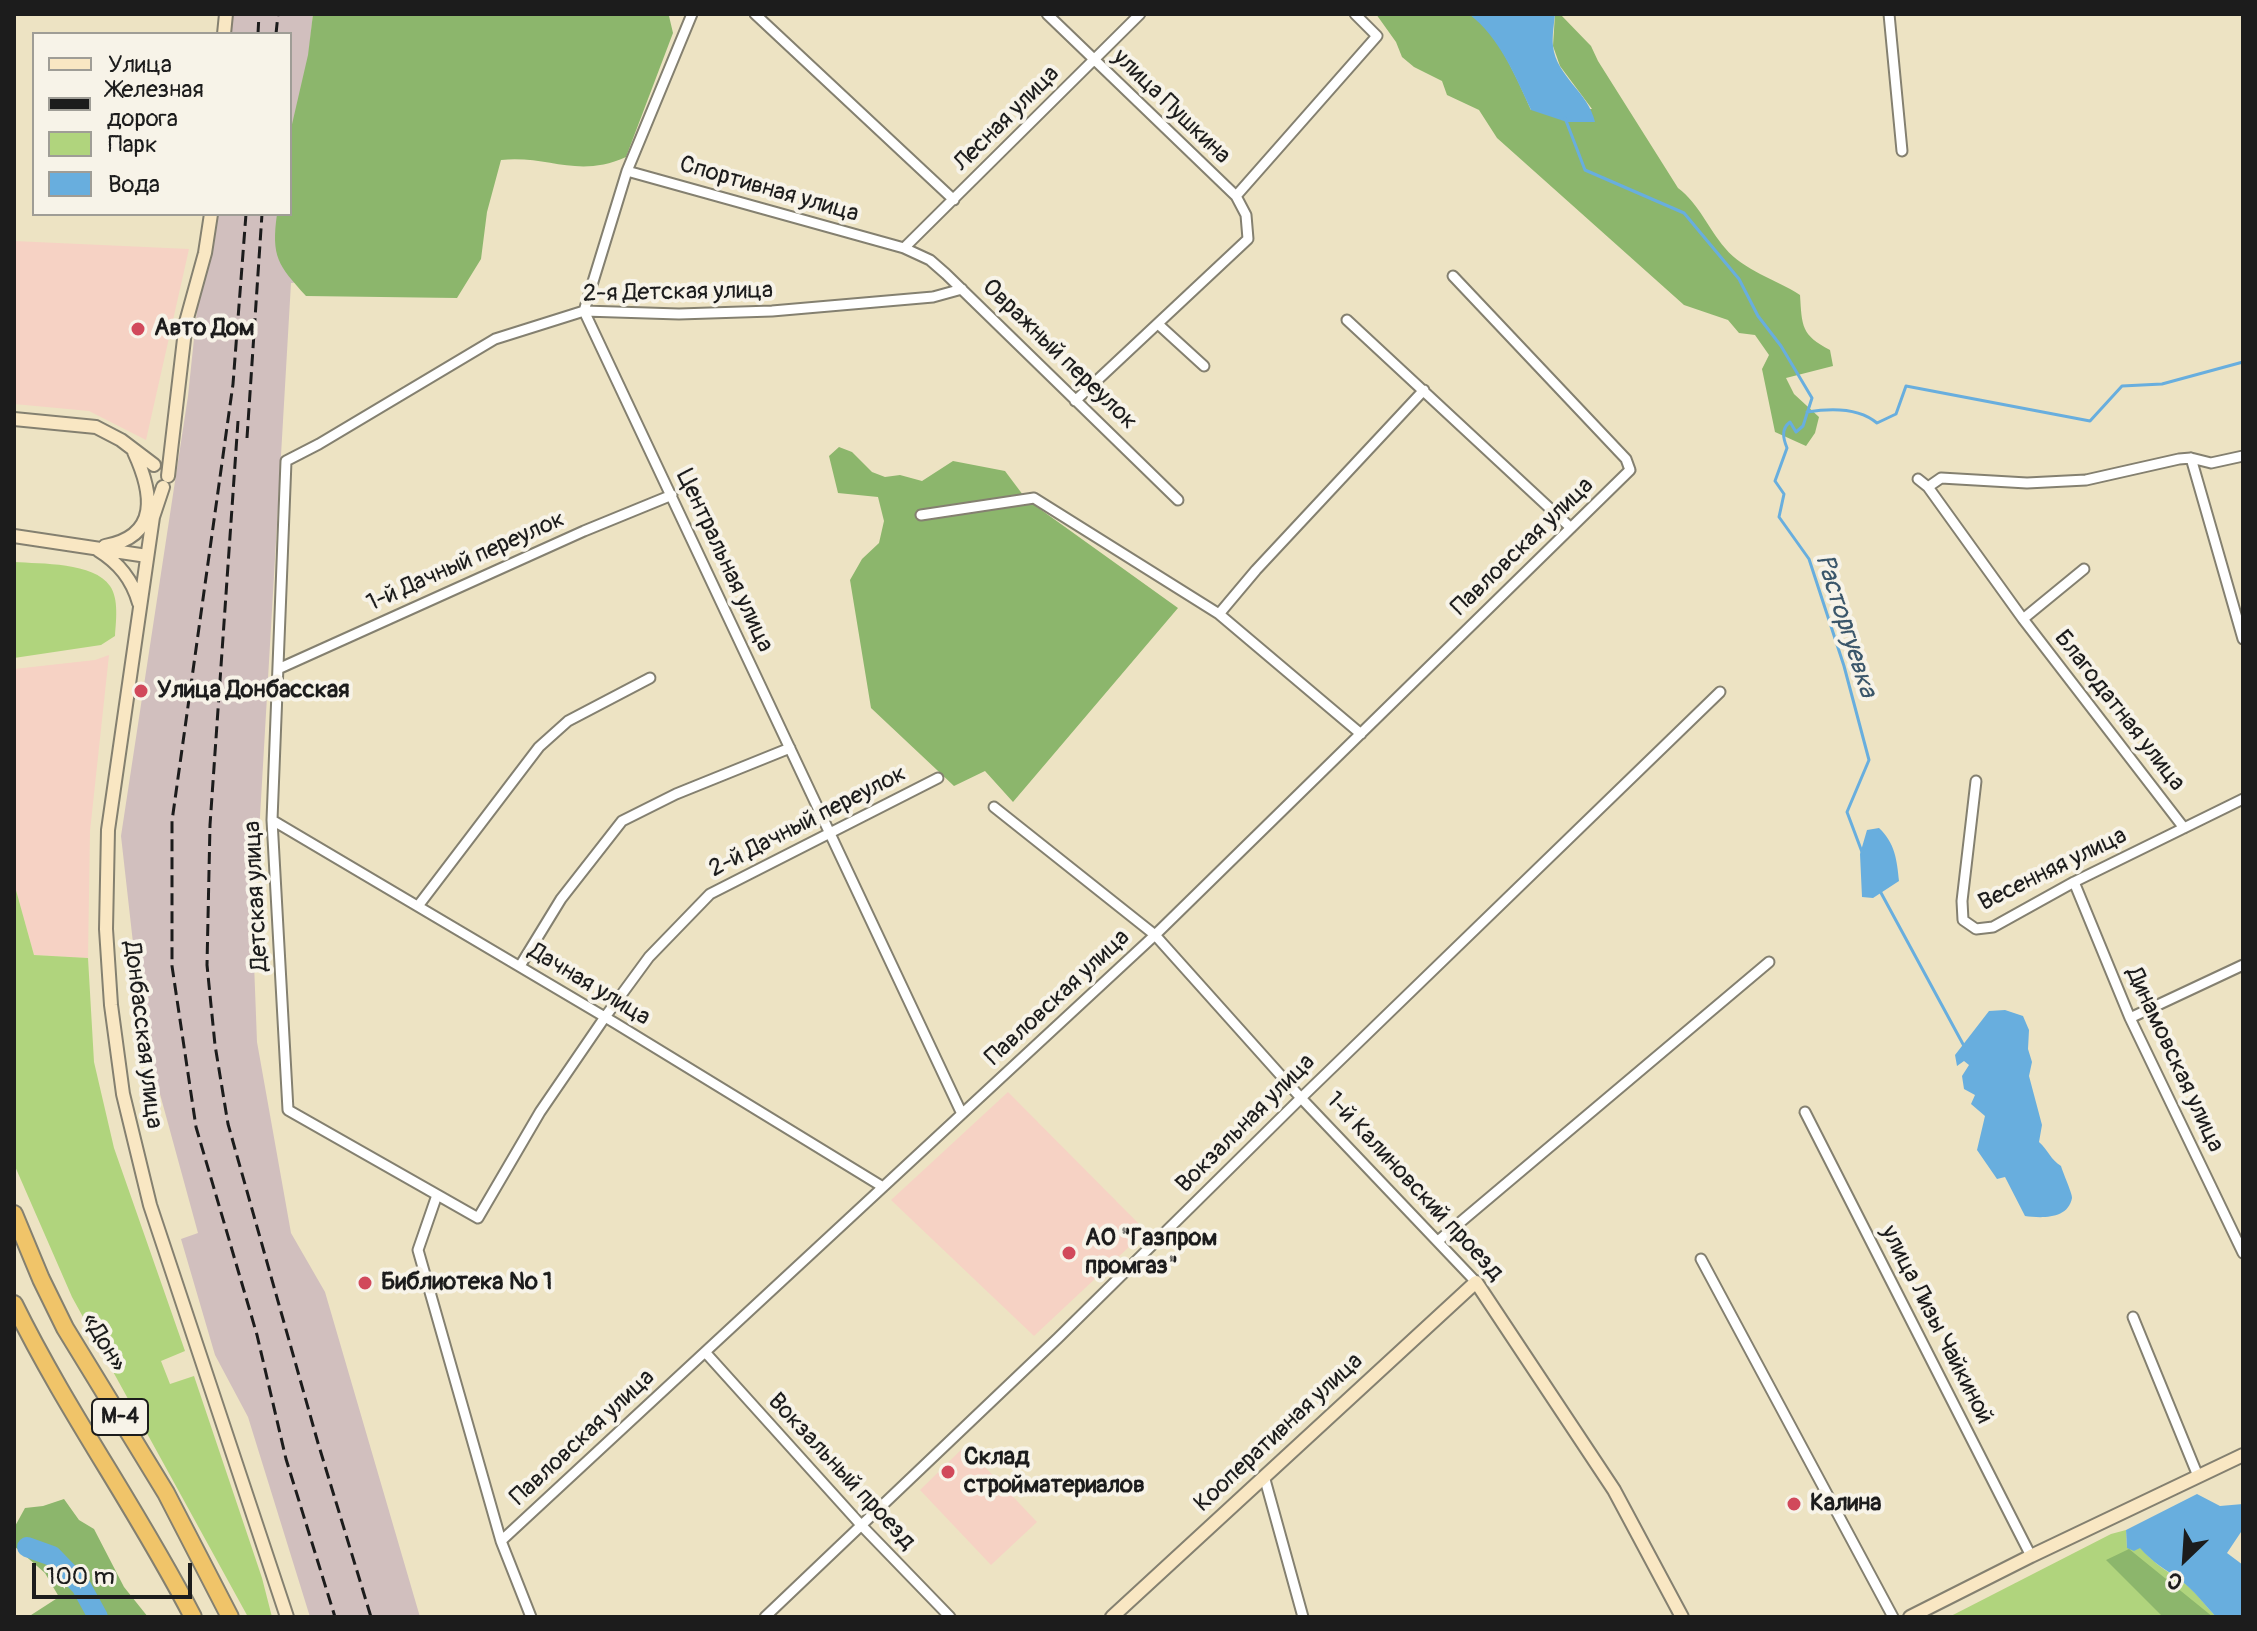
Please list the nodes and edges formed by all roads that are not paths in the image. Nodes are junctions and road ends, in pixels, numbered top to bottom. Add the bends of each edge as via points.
1 (692, 14) edge
2 (755, 14) edge
3 (1047, 14) edge
4 (1140, 14) edge
5 (1355, 14) edge
6 (1889, 14) edge
7 (1094, 61) junction
8 (1902, 151) dead end
9 (627, 171) junction
10 (1236, 196) junction
11 (954, 200) junction
12 (211, 216) edge
13 (902, 248) junction
14 (1453, 276) dead end
15 (962, 289) junction
16 (584, 311) junction
17 (1347, 320) dead end
18 (1158, 324) junction
19 (1204, 366) dead end
20 (1424, 390) junction
21 (1075, 401) junction
22 (14, 419) edge
23 (174, 432) junction
24 (132, 449) junction
25 (2243, 456) edge
26 (2191, 458) junction
27 (286, 461) joint
28 (156, 465) junction
29 (1918, 479) dead end
30 (145, 480) junction
31 (166, 482) junction
32 (1928, 487) junction
33 (672, 495) junction
34 (1178, 500) dead end
35 (921, 515) dead end
36 (147, 516) junction
37 (1571, 528) junction
38 (14, 536) edge
39 (150, 540) junction
40 (95, 548) junction
41 (147, 556) junction
42 (2084, 569) dead end
43 (140, 605) junction
44 (1219, 614) junction
45 (2023, 619) junction
46 (2243, 639) edge
47 (278, 669) junction
48 (650, 678) dead end
49 (1720, 692) dead end
50 (1361, 734) junction
51 (790, 748) junction
52 (938, 778) dead end
53 (1976, 781) dead end
54 (2243, 799) edge
55 (994, 807) dead end
56 (272, 820) junction
57 (2184, 828) junction
58 (830, 832) junction
59 (2074, 882) junction
60 (418, 906) junction
61 (1155, 935) junction
62 (1769, 962) dead end
63 (2243, 965) edge
64 (520, 966) junction
65 (605, 1017) junction
66 (2130, 1018) junction
67 (1301, 1098) junction
68 (1805, 1112) dead end
69 (962, 1114) junction
70 (883, 1187) junction
71 (437, 1195) junction
72 (14, 1214) edge
73 (478, 1218) joint
74 (1438, 1241) junction
75 (2243, 1253) edge
76 (1701, 1259) dead end
77 (1476, 1282) junction
78 (14, 1304) edge
79 (2133, 1317) dead end
80 (705, 1352) junction
81 (2243, 1455) edge
82 (1264, 1476) junction
83 (2198, 1476) junction
84 (861, 1525) junction
85 (501, 1541) junction
86 (2031, 1556) junction
87 (193, 1617) edge
88 (230, 1617) edge
89 (287, 1617) edge
90 (531, 1617) edge
91 (765, 1617) edge
92 (950, 1617) edge
93 (1112, 1617) edge
94 (1303, 1617) edge
95 (1682, 1617) edge
96 (1893, 1617) edge
97 (1910, 1617) edge

1 - 9 street
2 - 11 street
3 - 7 street, улица Пушкина
4 - 7 street, Лесная улица
5 - 10 street via 1377,36
6 - 8 street
7 - 10 street, улица Пушкина
7 - 11 street, Лесная улица
9 - 13 street, Спортивная улица
9 - 16 street
10 - 18 street, улица Пушкина via 1246,215 1248,239
11 - 13 street, Лесная улица
12 - 23 street, Донбасская улица via 186,322
13 - 15 street, Овражный переулок via 930,260
14 - 37 street, Павловская улица via 1626,459 1630,470
15 - 16 street, 2-я Детская улица via 933,297 772,311
15 - 21 street, Овражный переулок
16 - 27 street, 2-я Детская улица via 495,339
16 - 33 street, Центральная улица
17 - 20 street
18 - 19 street
18 - 21 street
20 - 37 street
20 - 44 street
21 - 34 street, Овражный переулок
22 - 24 street via 96,427
23 - 28 street, Донбасская улица
23 - 31 street, Донбасская улица
24 - 28 street
24 - 30 street
25 - 26 street via 2211,463
26 - 32 street via 2086,480 1941,478
26 - 46 street
27 - 47 street, Детская улица
28 - 30 street via 147,470
28 - 31 street via 165,469
29 - 32 street, Благодатная улица
30 - 31 street via 151,488
30 - 36 street
31 - 39 street, Донбасская улица
32 - 45 street, Благодатная улица
33 - 47 street, 1-й Дачный переулок
33 - 51 street, Центральная улица
35 - 44 street via 1034,498
36 - 39 street
36 - 40 street via 134,535
37 - 50 street, Павловская улица
38 - 40 street
39 - 41 street, Донбасская улица
40 - 41 street
40 - 43 street via 128,577
41 - 43 street, Донбасская улица
42 - 45 street, Благодатная улица
43 - 89 street, Донбасская улица via 108,830 107,944 123,1094 150,1205
44 - 50 street
45 - 57 street, Благодатная улица
47 - 56 street, Детская улица
48 - 60 street via 568,721 539,747
49 - 67 street, Вокзальная улица
50 - 61 street, Павловская улица
51 - 58 street, Центральная улица
51 - 64 street via 622,821 561,899
52 - 58 street, 2-й Дачный переулок
53 - 59 street, Весенняя улица via 1963,920 1976,929 1993,927
54 - 57 street, Весенняя улица
55 - 61 street, 1-й Калиновский проезд
56 - 60 street, Дачная улица
56 - 71 street, Детская улица via 288,1110
57 - 59 street, Весенняя улица
58 - 65 street, 2-й Дачный переулок via 710,894 649,957
58 - 69 street, Центральная улица
59 - 66 street, Динамовская улица
60 - 64 street, Дачная улица
61 - 67 street, 1-й Калиновский проезд
61 - 69 street, Павловская улица
62 - 74 street
63 - 66 street
64 - 65 street, Дачная улица
65 - 70 street, Дачная улица
65 - 73 street, 2-й Дачный переулок via 540,1112
66 - 75 street, Динамовская улица
67 - 74 street, 1-й Калиновский проезд
67 - 84 street, Вокзальная улица
68 - 86 street, улица Лизы Чайкиной
69 - 70 street, Павловская улица
70 - 80 street, Павловская улица
71 - 73 street, Детская улица
71 - 85 street via 418,1250
72 - 88 highway, «Дон» / М-4 via 65,1328 166,1493
74 - 77 street, 1-й Калиновский проезд
76 - 96 street
77 - 82 street, Кооперативная улица
77 - 95 street, 1-й Калиновский проезд via 1614,1490
78 - 87 highway, М-4
79 - 83 street
80 - 84 street, Вокзальный проезд
80 - 85 street, Павловская улица
81 - 83 street
82 - 93 street, Кооперативная улица
82 - 94 street
83 - 86 street
84 - 91 street, Вокзальная улица
84 - 92 street, Вокзальный проезд
85 - 90 street
86 - 97 street

